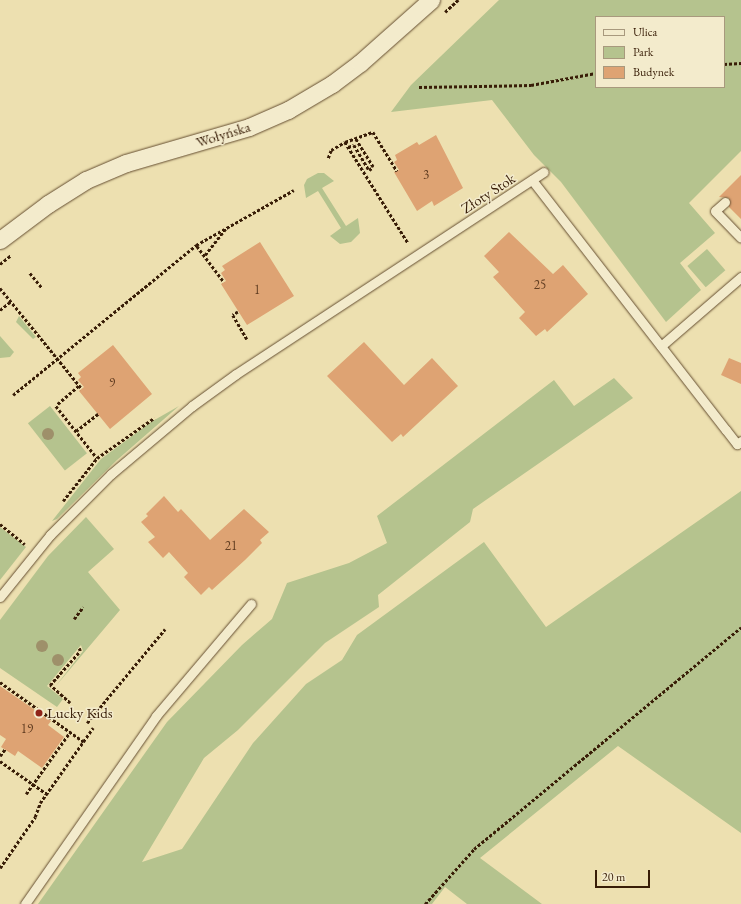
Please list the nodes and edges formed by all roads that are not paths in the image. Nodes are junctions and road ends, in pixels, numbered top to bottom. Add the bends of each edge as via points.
1 (431, 0) edge
2 (544, 172) dead end
3 (532, 180) junction
4 (724, 202) dead end
5 (741, 238) edge
6 (0, 240) edge
7 (741, 277) edge
8 (661, 346) junction
9 (741, 441) edge
10 (0, 597) edge
11 (251, 604) dead end
12 (25, 904) edge

1 - 6 street, Wołyńska via 360,63 332,84 288,110 242,129 126,163 86,180 48,204
2 - 3 lane
3 - 8 lane, Złoty Stok
3 - 10 lane, Złoty Stok via 236,374 192,406 111,474 50,535
4 - 5 lane via 715,211
7 - 8 lane
8 - 9 lane, Złoty Stok via 737,444
11 - 12 lane via 156,716

